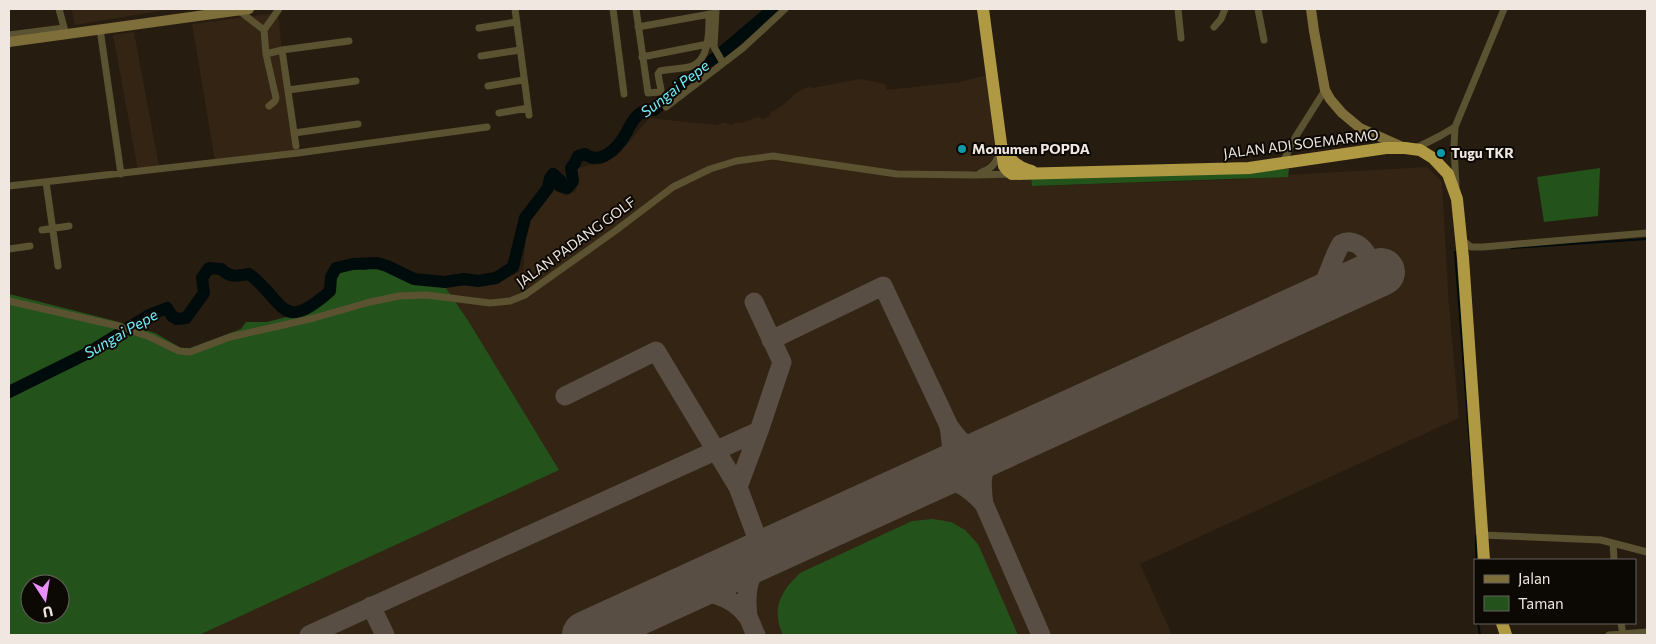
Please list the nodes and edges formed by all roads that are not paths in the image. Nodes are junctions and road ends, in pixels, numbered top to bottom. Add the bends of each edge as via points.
1 (60, 9) edge
2 (279, 9) edge
3 (514, 9) edge
4 (613, 9) edge
5 (636, 9) edge
6 (785, 9) edge
7 (983, 9) edge
8 (1178, 9) edge
9 (1225, 9) edge
10 (1258, 9) edge
11 (1311, 9) edge
12 (1504, 9) edge
13 (244, 10) edge
14 (714, 12) edge
15 (516, 22) junction
16 (638, 27) junction
17 (1214, 27) dead end
18 (479, 28) dead end
19 (100, 30) junction
20 (264, 30) junction
21 (9, 35) edge
22 (1181, 38) dead end
23 (1264, 40) dead end
24 (349, 41) dead end
25 (9, 42) edge
26 (708, 44) junction
27 (282, 50) junction
28 (520, 50) junction
29 (266, 54) junction
30 (481, 56) dead end
31 (719, 56) junction
32 (642, 57) junction
33 (524, 80) junction
34 (356, 81) dead end
35 (488, 86) dead end
36 (288, 90) junction
37 (1325, 90) junction
38 (624, 94) dead end
39 (268, 106) dead end
40 (666, 107) dead end
41 (500, 113) dead end
42 (358, 124) dead end
43 (487, 127) dead end
44 (1455, 127) junction
45 (294, 133) junction
46 (1001, 145) junction
47 (296, 146) dead end
48 (1409, 148) junction
49 (1282, 164) junction
50 (1004, 171) junction
51 (1040, 173) junction
52 (121, 174) junction
53 (975, 175) junction
54 (46, 182) junction
55 (9, 186) edge
56 (1457, 199) junction
57 (69, 226) dead end
58 (53, 228) junction
59 (42, 230) dead end
60 (1647, 233) edge
61 (30, 246) dead end
62 (9, 249) edge
63 (1462, 249) junction
64 (58, 266) dead end
65 (9, 301) edge
66 (1482, 535) junction
67 (1613, 543) junction
68 (1647, 552) edge
69 (1484, 559) edge
70 (1614, 559) edge
71 (1647, 632) edge
72 (1609, 635) edge
73 (1623, 635) edge

1 - 21 street via 64,30
2 - 20 street
3 - 15 street
4 - 38 street
5 - 16 street
6 - 31 street via 753,40
7 - 46 highway, JALAN ADI SOEMARMO
8 - 22 street
9 - 17 street via 1222,19
10 - 23 street
11 - 37 main road
12 - 44 street
13 - 19 main road
13 - 20 street
14 - 16 street
14 - 26 street
14 - 31 street via 714,47
15 - 18 street
15 - 28 street
16 - 32 street
19 - 25 main road
19 - 52 street
20 - 29 street
24 - 27 street
26 - 32 street
26 - 32 street via 692,66 660,71 662,89 659,92 648,93
27 - 29 street
27 - 36 street
28 - 30 street
28 - 33 street
29 - 39 street via 276,98
31 - 40 street
33 - 35 street
33 - 41 street via 528,111
34 - 36 street
36 - 45 street
37 - 48 main road via 1339,110 1360,128
37 - 49 street
42 - 45 street
43 - 52 street
44 - 48 street
44 - 56 street
45 - 47 street
46 - 50 highway, JALAN ADI SOEMARMO
46 - 51 highway, JALAN ADI SOEMARMO via 1019,168
46 - 53 street via 995,164
48 - 49 highway, JALAN ADI SOEMARMO via 1386,148
48 - 56 highway, JALAN ADI SOEMARMO via 1426,153 1440,164 1448,174
49 - 51 highway, JALAN ADI SOEMARMO via 1249,168
50 - 51 highway, JALAN ADI SOEMARMO
50 - 53 street, JALAN PADANG GOLF
52 - 54 street
53 - 65 street, JALAN PADANG GOLF via 897,174 790,157 756,157 710,169 673,187 516,299 490,303 428,295 399,296 238,334 190,352 179,351 118,326
54 - 55 street
54 - 58 street
56 - 63 highway, JALAN ADI SOEMARMO
57 - 58 street
58 - 59 street
58 - 64 street
60 - 63 street
61 - 62 street
63 - 66 highway, JALAN ADI SOEMARMO
66 - 67 street
66 - 69 highway, JALAN ADI SOEMARMO
67 - 68 street
67 - 70 street
71 - 73 street
72 - 73 street

